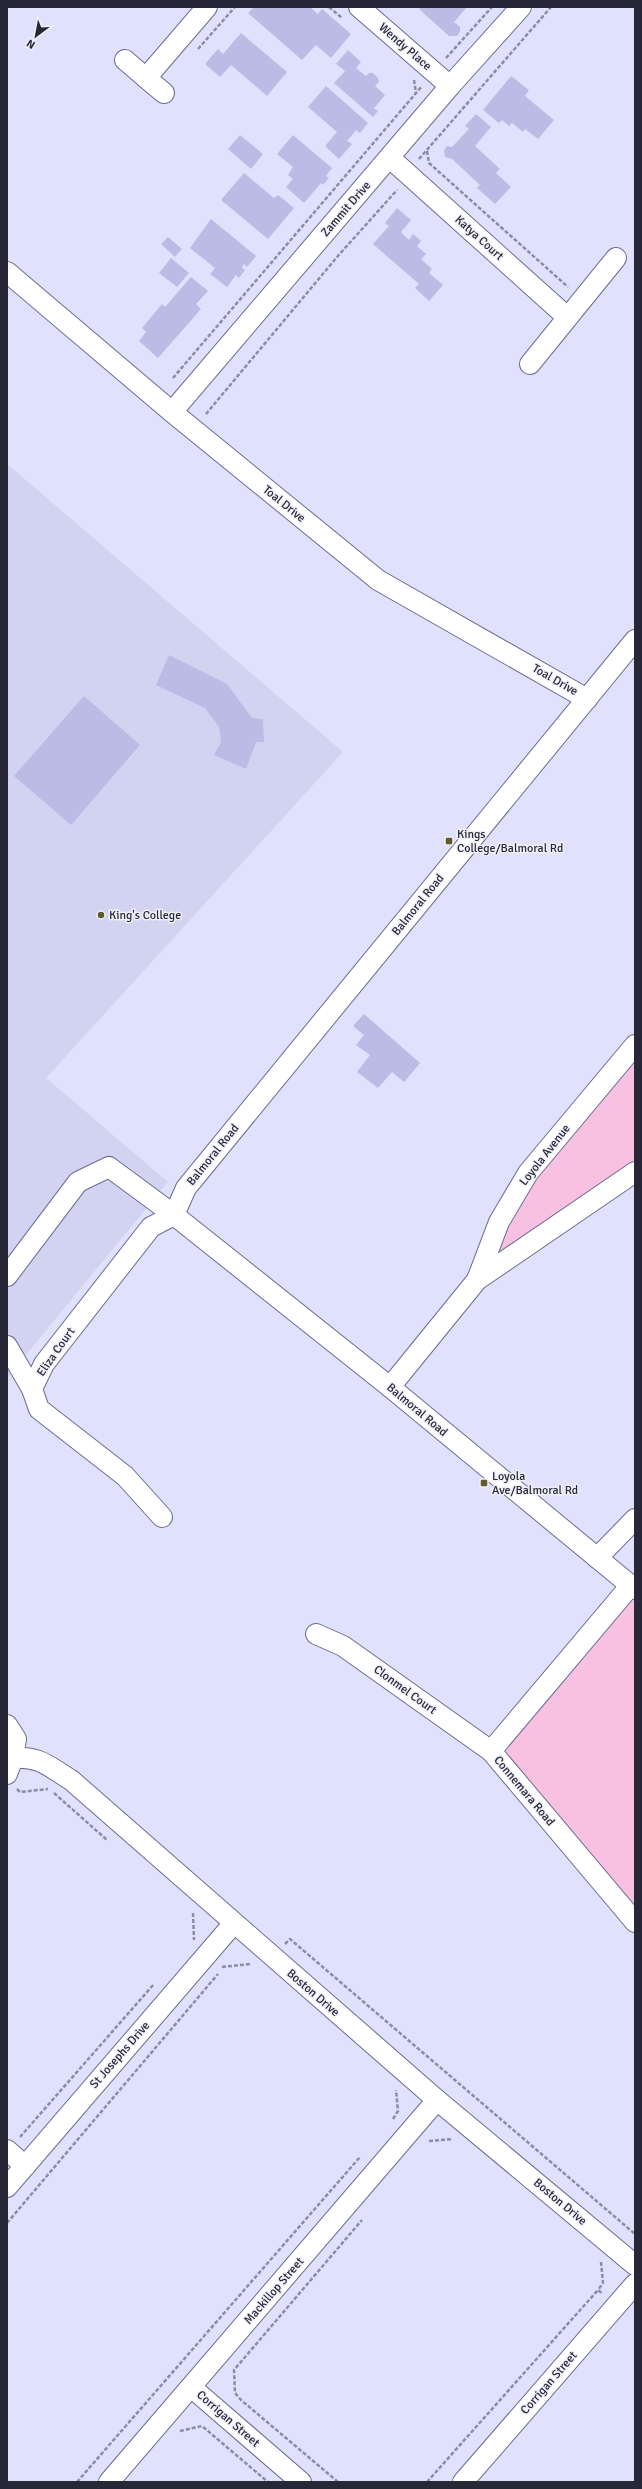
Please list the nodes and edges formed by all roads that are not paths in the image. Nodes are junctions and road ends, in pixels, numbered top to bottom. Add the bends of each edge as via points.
1 (207, 7) edge
2 (359, 7) edge
3 (521, 7) edge
4 (125, 60) dead end
5 (146, 78) junction
6 (450, 86) junction
7 (164, 93) dead end
8 (390, 158) junction
9 (616, 258) dead end
10 (7, 272) edge
11 (567, 317) junction
12 (530, 364) dead end
13 (172, 412) junction
14 (635, 640) edge
15 (587, 699) junction
16 (635, 1045) edge
17 (635, 1172) edge
18 (174, 1215) junction
19 (7, 1276) edge
20 (477, 1280) junction
21 (7, 1346) edge
22 (390, 1387) junction
23 (32, 1389) junction
24 (162, 1518) dead end
25 (635, 1519) edge
26 (597, 1558) junction
27 (633, 1587) edge
28 (316, 1634) dead end
29 (7, 1725) edge
30 (491, 1751) junction
31 (10, 1772) edge
32 (635, 1922) edge
33 (234, 1923) junction
34 (437, 2100) junction
35 (8, 2150) edge
36 (25, 2166) junction
37 (7, 2187) edge
38 (635, 2265) edge
39 (635, 2284) edge
40 (191, 2387) junction
41 (110, 2482) edge
42 (301, 2482) edge
43 (463, 2482) edge

1 - 5 street
2 - 6 street, Wendy Place
3 - 6 street, Zammit Drive
4 - 5 street
5 - 7 street
6 - 8 street, Zammit Drive
8 - 11 street, Katya Court
8 - 13 street, Zammit Drive
9 - 11 street
10 - 13 street, Toal Drive
11 - 12 street
13 - 15 street, Toal Drive via 378,580
14 - 15 street, Balmoral Road
15 - 18 street, Balmoral Road via 186,1188
16 - 20 street, Loyola Avenue via 528,1173 499,1222
17 - 20 street, Loyola Avenue
18 - 19 street via 109,1167 78,1182
18 - 22 street, Balmoral Road
18 - 23 street, Eliza Court via 151,1228 44,1364
20 - 22 street, Loyola Avenue
21 - 23 street
22 - 26 street, Balmoral Road
23 - 24 street, Eliza Court via 39,1409 125,1476
25 - 26 street
26 - 27 street, Balmoral Road
27 - 30 street, Connemara Road
28 - 30 street, Clonmel Court via 343,1646
29 - 31 street via 16,1739
30 - 32 street, Connemara Road
31 - 33 street, Boston Drive via 29,1757 48,1765 71,1780
33 - 34 street, Boston Drive
33 - 36 street, St Josephs Drive
34 - 38 street, Boston Drive
34 - 40 street, Mackillop Street
35 - 36 street
36 - 37 street, St Josephs Drive
39 - 43 street, Corrigan Street
40 - 41 street, Mackillop Street
40 - 42 street, Corrigan Street

